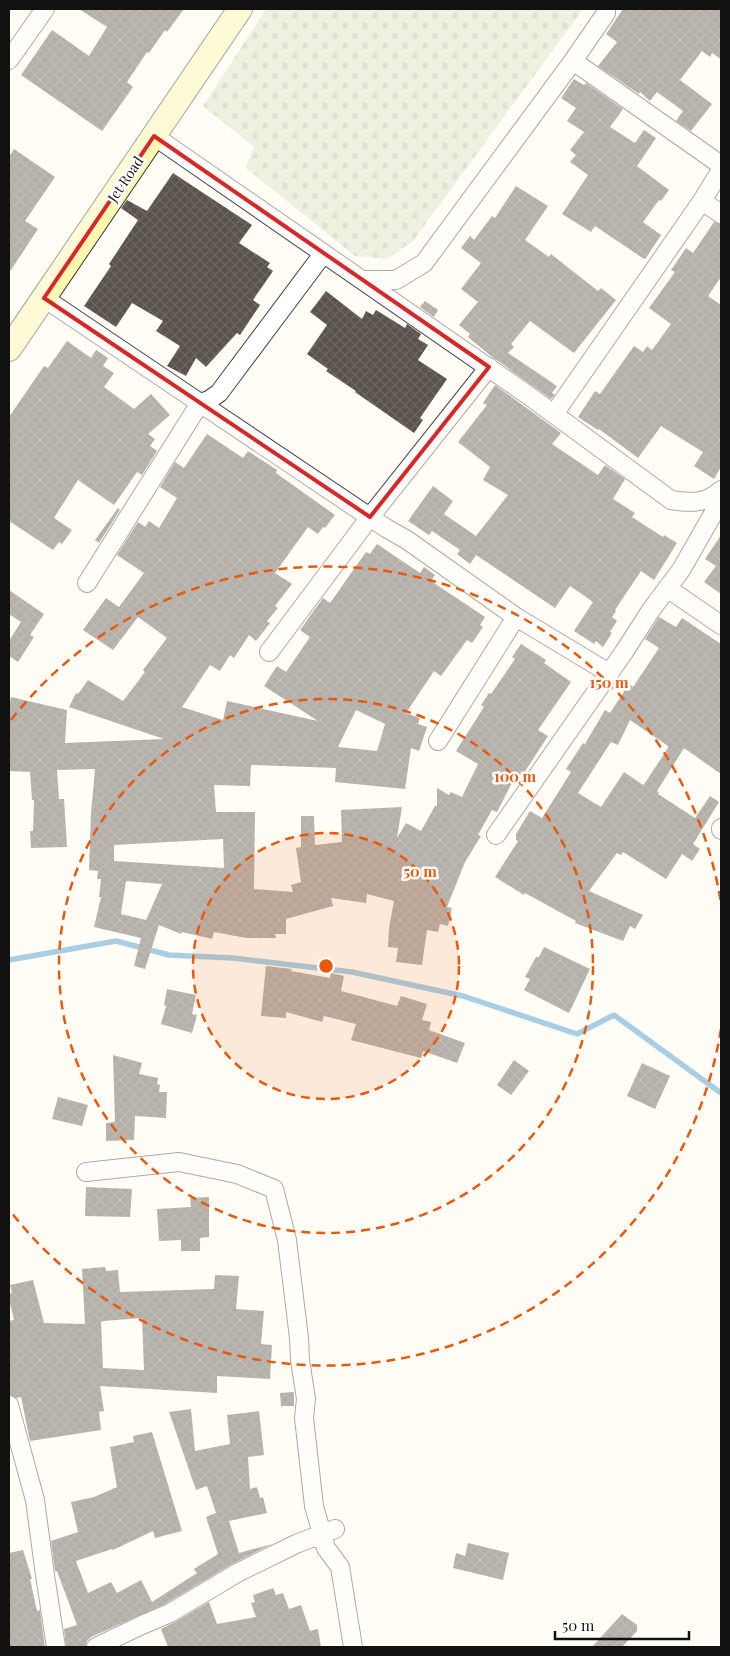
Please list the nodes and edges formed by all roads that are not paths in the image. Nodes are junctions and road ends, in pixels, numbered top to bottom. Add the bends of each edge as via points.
1 (45, 9) edge
2 (240, 9) edge
3 (606, 9) edge
4 (9, 60) edge
5 (573, 61) junction
6 (154, 136) junction
7 (721, 165) edge
8 (721, 170) edge
9 (702, 201) junction
10 (721, 214) edge
11 (324, 254) junction
12 (363, 280) junction
13 (44, 298) junction
14 (9, 349) edge
15 (489, 367) junction
16 (200, 403) junction
17 (554, 414) junction
18 (721, 490) edge
19 (721, 500) edge
20 (370, 517) junction
21 (87, 583) dead end
22 (667, 588) junction
23 (516, 617) junction
24 (721, 625) edge
25 (269, 652) dead end
26 (609, 673) junction
27 (438, 741) dead end
28 (496, 835) dead end
29 (86, 1172) dead end
30 (10, 1412) edge
31 (329, 1532) junction
32 (56, 1647) edge
33 (96, 1647) edge
34 (353, 1647) edge

1 - 4 street
2 - 6 main road, Jet Road
3 - 5 street via 606,14
5 - 7 street
5 - 12 street via 424,263 396,280
6 - 11 street
6 - 13 main road, Jet Road
8 - 9 street
9 - 10 street
9 - 17 street
11 - 12 street
11 - 16 street via 219,393
12 - 15 street
13 - 14 main road, Jet Road
13 - 16 street
15 - 17 street
15 - 20 street
16 - 20 street
16 - 21 street
17 - 18 street via 671,500 693,503
19 - 22 street via 681,570
20 - 23 street
20 - 25 street
22 - 24 street
22 - 26 street
23 - 26 street
23 - 27 street
26 - 28 street
29 - 31 street via 179,1162 237,1174 274,1189 287,1240 306,1398 304,1418 314,1506
30 - 32 street via 35,1500
31 - 33 street via 239,1572 170,1613
31 - 34 street via 326,1548 340,1567

